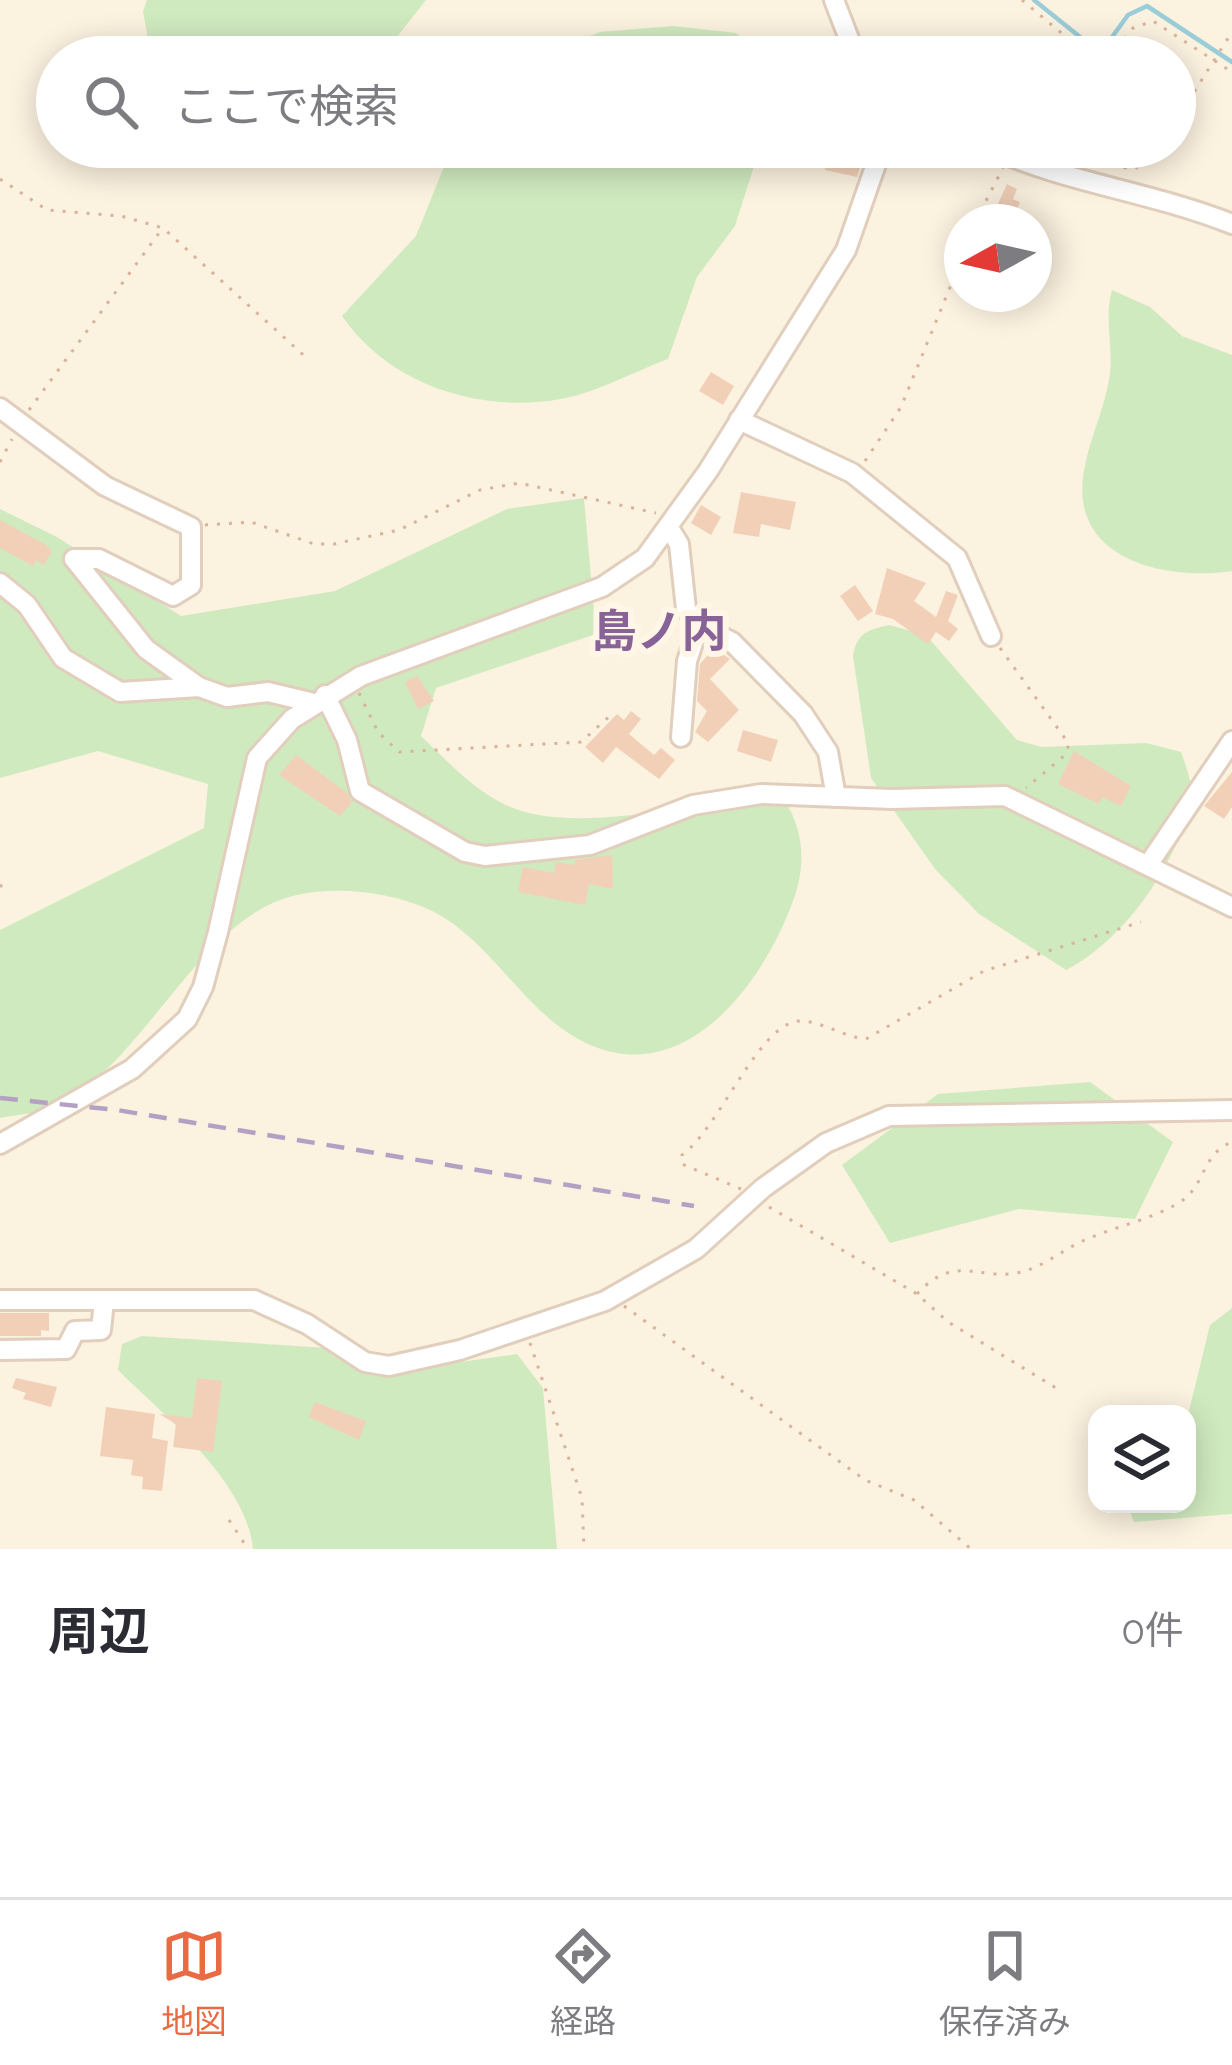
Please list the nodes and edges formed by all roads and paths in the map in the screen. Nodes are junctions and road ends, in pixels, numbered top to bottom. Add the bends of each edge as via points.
1 (834, 0) edge
2 (1022, 0) edge
3 (1232, 32) edge
4 (848, 36) edge
5 (1065, 36) edge
6 (1126, 36) edge
7 (1176, 36) edge
8 (1196, 49) edge
9 (1216, 62) junction
10 (1232, 72) edge
11 (1196, 91) edge
12 (875, 168) edge
13 (1005, 168) edge
14 (1039, 168) edge
15 (0, 178) edge
16 (985, 204) edge
17 (1232, 224) edge
18 (163, 228) junction
19 (944, 301) edge
20 (309, 360) dead end
21 (0, 408) edge
22 (739, 420) junction
23 (0, 462) edge
24 (852, 473) junction
25 (672, 524) junction
26 (191, 527) junction
27 (0, 584) edge
28 (699, 626) junction
29 (992, 636) joint
30 (353, 680) junction
31 (199, 687) junction
32 (320, 699) junction
33 (611, 715) dead end
34 (681, 737) dead end
35 (1232, 740) edge
36 (836, 797) junction
37 (1017, 802) junction
38 (1148, 865) junction
39 (5, 881) dead end
40 (0, 886) edge
41 (1232, 907) edge
42 (1232, 1110) edge
43 (1232, 1142) edge
44 (0, 1144) edge
45 (917, 1294) dead end
46 (616, 1295) junction
47 (0, 1300) edge
48 (104, 1301) junction
49 (525, 1330) junction
50 (0, 1350) edge
51 (230, 1520) dead end
52 (248, 1549) edge
53 (584, 1549) edge
54 (971, 1549) edge

1 - 4 street
2 - 5 path
3 - 9 path
6 - 7 path via 1153,21
8 - 9 path
9 - 10 path
9 - 11 path
12 - 22 street via 846,250
13 - 16 path
14 - 17 street via 1170,199
15 - 18 path via 46,210
18 - 20 path
18 - 23 path via 38,395
19 - 24 path via 901,407
21 - 26 street via 105,486
22 - 24 street
22 - 25 street
24 - 29 street via 957,558
25 - 26 path via 624,503 519,483 480,490 399,530 347,542 314,544 251,522
25 - 28 street via 686,608
25 - 30 street via 645,558 602,587
26 - 31 street via 191,585 183,594 99,559 74,559 146,649
27 - 31 street via 27,605 63,658 120,692
28 - 34 street via 687,661
28 - 36 street via 732,642 803,714 828,752
29 - 37 path via 1069,744
30 - 32 street
30 - 33 path via 378,732 399,752 581,742
31 - 32 street via 227,697
32 - 36 street via 347,740 368,799 447,846 485,856 611,840 693,805 794,792
32 - 44 street via 257,758 213,950 187,1018 132,1069
35 - 38 street
36 - 37 street via 987,794
37 - 38 street
38 - 41 street
39 - 40 path
42 - 46 street via 889,1115 826,1143 696,1250
43 - 45 path via 1214,1151 1189,1195 1154,1215 1027,1271 962,1268
46 - 49 street
46 - 54 path via 639,1322 866,1480 914,1501
47 - 48 street
48 - 49 street via 254,1300 365,1362 389,1366
48 - 50 street via 101,1330 75,1331 66,1349
49 - 53 path via 582,1498
51 - 52 path

